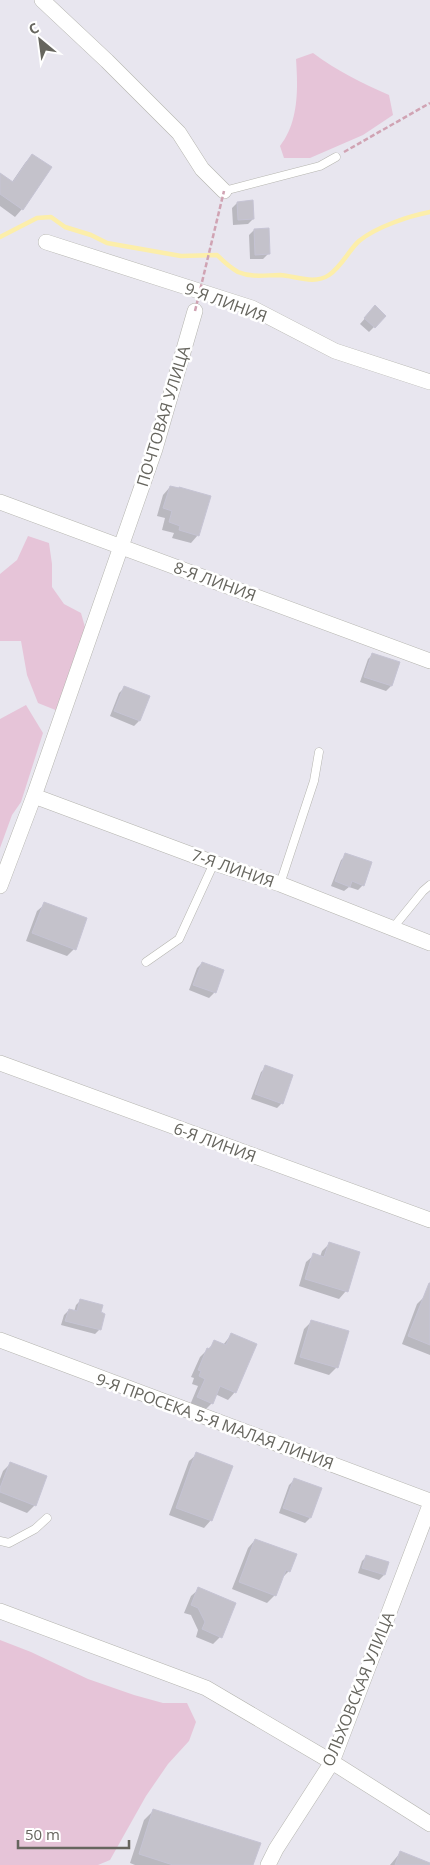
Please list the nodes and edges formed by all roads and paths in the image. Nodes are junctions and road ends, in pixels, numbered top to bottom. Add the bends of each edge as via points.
1 (42, 0) edge
2 (430, 103) edge
3 (336, 157) joint
4 (224, 191) junction
5 (46, 242) dead end
6 (195, 310) joint
7 (430, 382) edge
8 (0, 502) edge
9 (121, 546) junction
10 (430, 660) edge
11 (319, 752) dead end
12 (34, 796) junction
13 (214, 863) junction
14 (280, 884) junction
15 (430, 885) edge
16 (0, 886) edge
17 (392, 928) junction
18 (430, 943) edge
19 (146, 962) dead end
20 (0, 1063) edge
21 (430, 1220) edge
22 (0, 1340) edge
23 (430, 1501) edge
24 (430, 1505) edge
25 (47, 1518) dead end
26 (0, 1541) edge
27 (0, 1611) edge
28 (332, 1762) junction
29 (430, 1824) edge
30 (268, 1865) edge

1 - 4 street via 179,132 202,169
2 - 3 path
3 - 4 lane via 320,166
4 - 6 path, bridge
5 - 7 street, 9-Я ЛИНИЯ via 252,308 335,351
6 - 9 street, ПОЧТОВАЯ УЛИЦА via 155,449
8 - 9 street, 8-Я ЛИНИЯ
9 - 10 street, 8-Я ЛИНИЯ
9 - 12 street, ПОЧТОВАЯ УЛИЦА
11 - 14 lane via 314,781
12 - 13 street, 7-Я ЛИНИЯ
12 - 16 street, ПОЧТОВАЯ УЛИЦА
13 - 14 street, 7-Я ЛИНИЯ
13 - 19 lane via 179,939
14 - 17 street, 7-Я ЛИНИЯ
15 - 17 lane
17 - 18 street, 7-Я ЛИНИЯ
20 - 21 street, 6-Я ЛИНИЯ
22 - 23 street, 9-Я ПРОСЕКА 5-Я МАЛАЯ ЛИНИЯ
24 - 28 street, ОЛЬХОВСКАЯ УЛИЦА
25 - 26 lane via 35,1529 9,1543
27 - 28 street via 206,1688
28 - 29 street
28 - 30 street, ОЛЬХОВСКАЯ УЛИЦА

